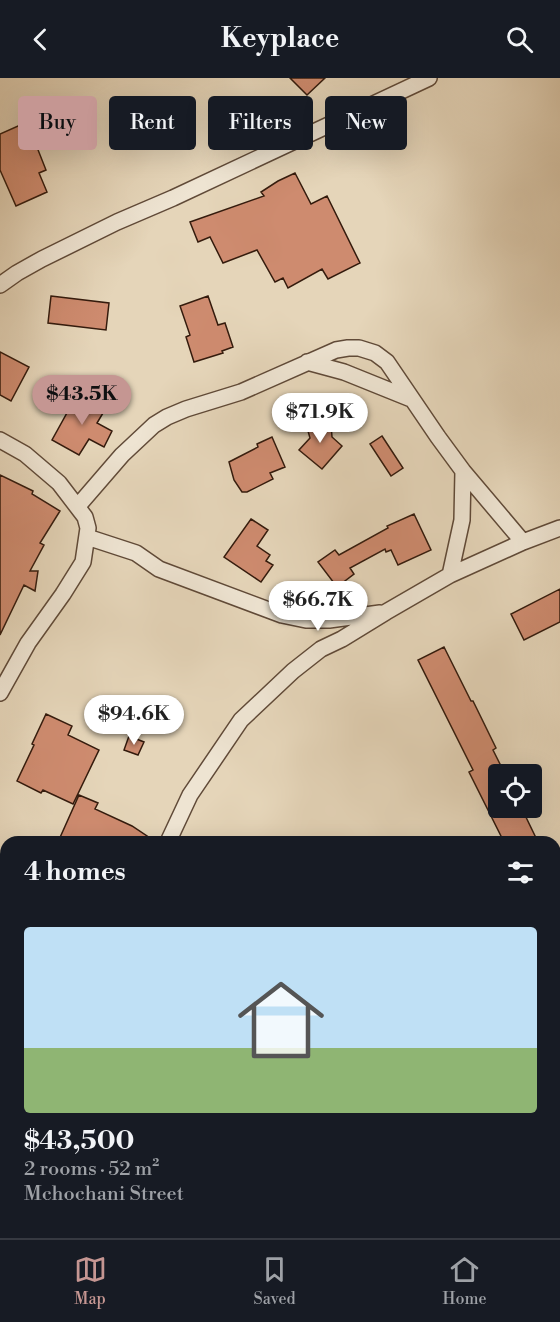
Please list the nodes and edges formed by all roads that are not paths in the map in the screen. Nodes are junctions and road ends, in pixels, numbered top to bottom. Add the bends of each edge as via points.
1 (429, 78) edge
2 (0, 285) edge
3 (308, 362) junction
4 (411, 399) junction
5 (0, 440) edge
6 (463, 471) junction
7 (78, 506) junction
8 (560, 528) edge
9 (87, 537) junction
10 (523, 542) junction
11 (450, 575) junction
12 (386, 612) junction
13 (0, 693) edge
14 (171, 836) edge

1 - 2 street via 117,222
3 - 4 street via 345,372
3 - 4 street via 348,348 375,353 387,362
3 - 7 street via 154,425
4 - 6 street
5 - 7 street via 25,454 59,483
6 - 10 street
6 - 11 street via 462,520
7 - 9 street via 85,517
8 - 10 street
9 - 12 street via 136,553 159,569 282,615 329,620
9 - 13 street via 83,562 28,643
10 - 11 street
11 - 12 street
12 - 14 street via 321,649 241,720 190,795

